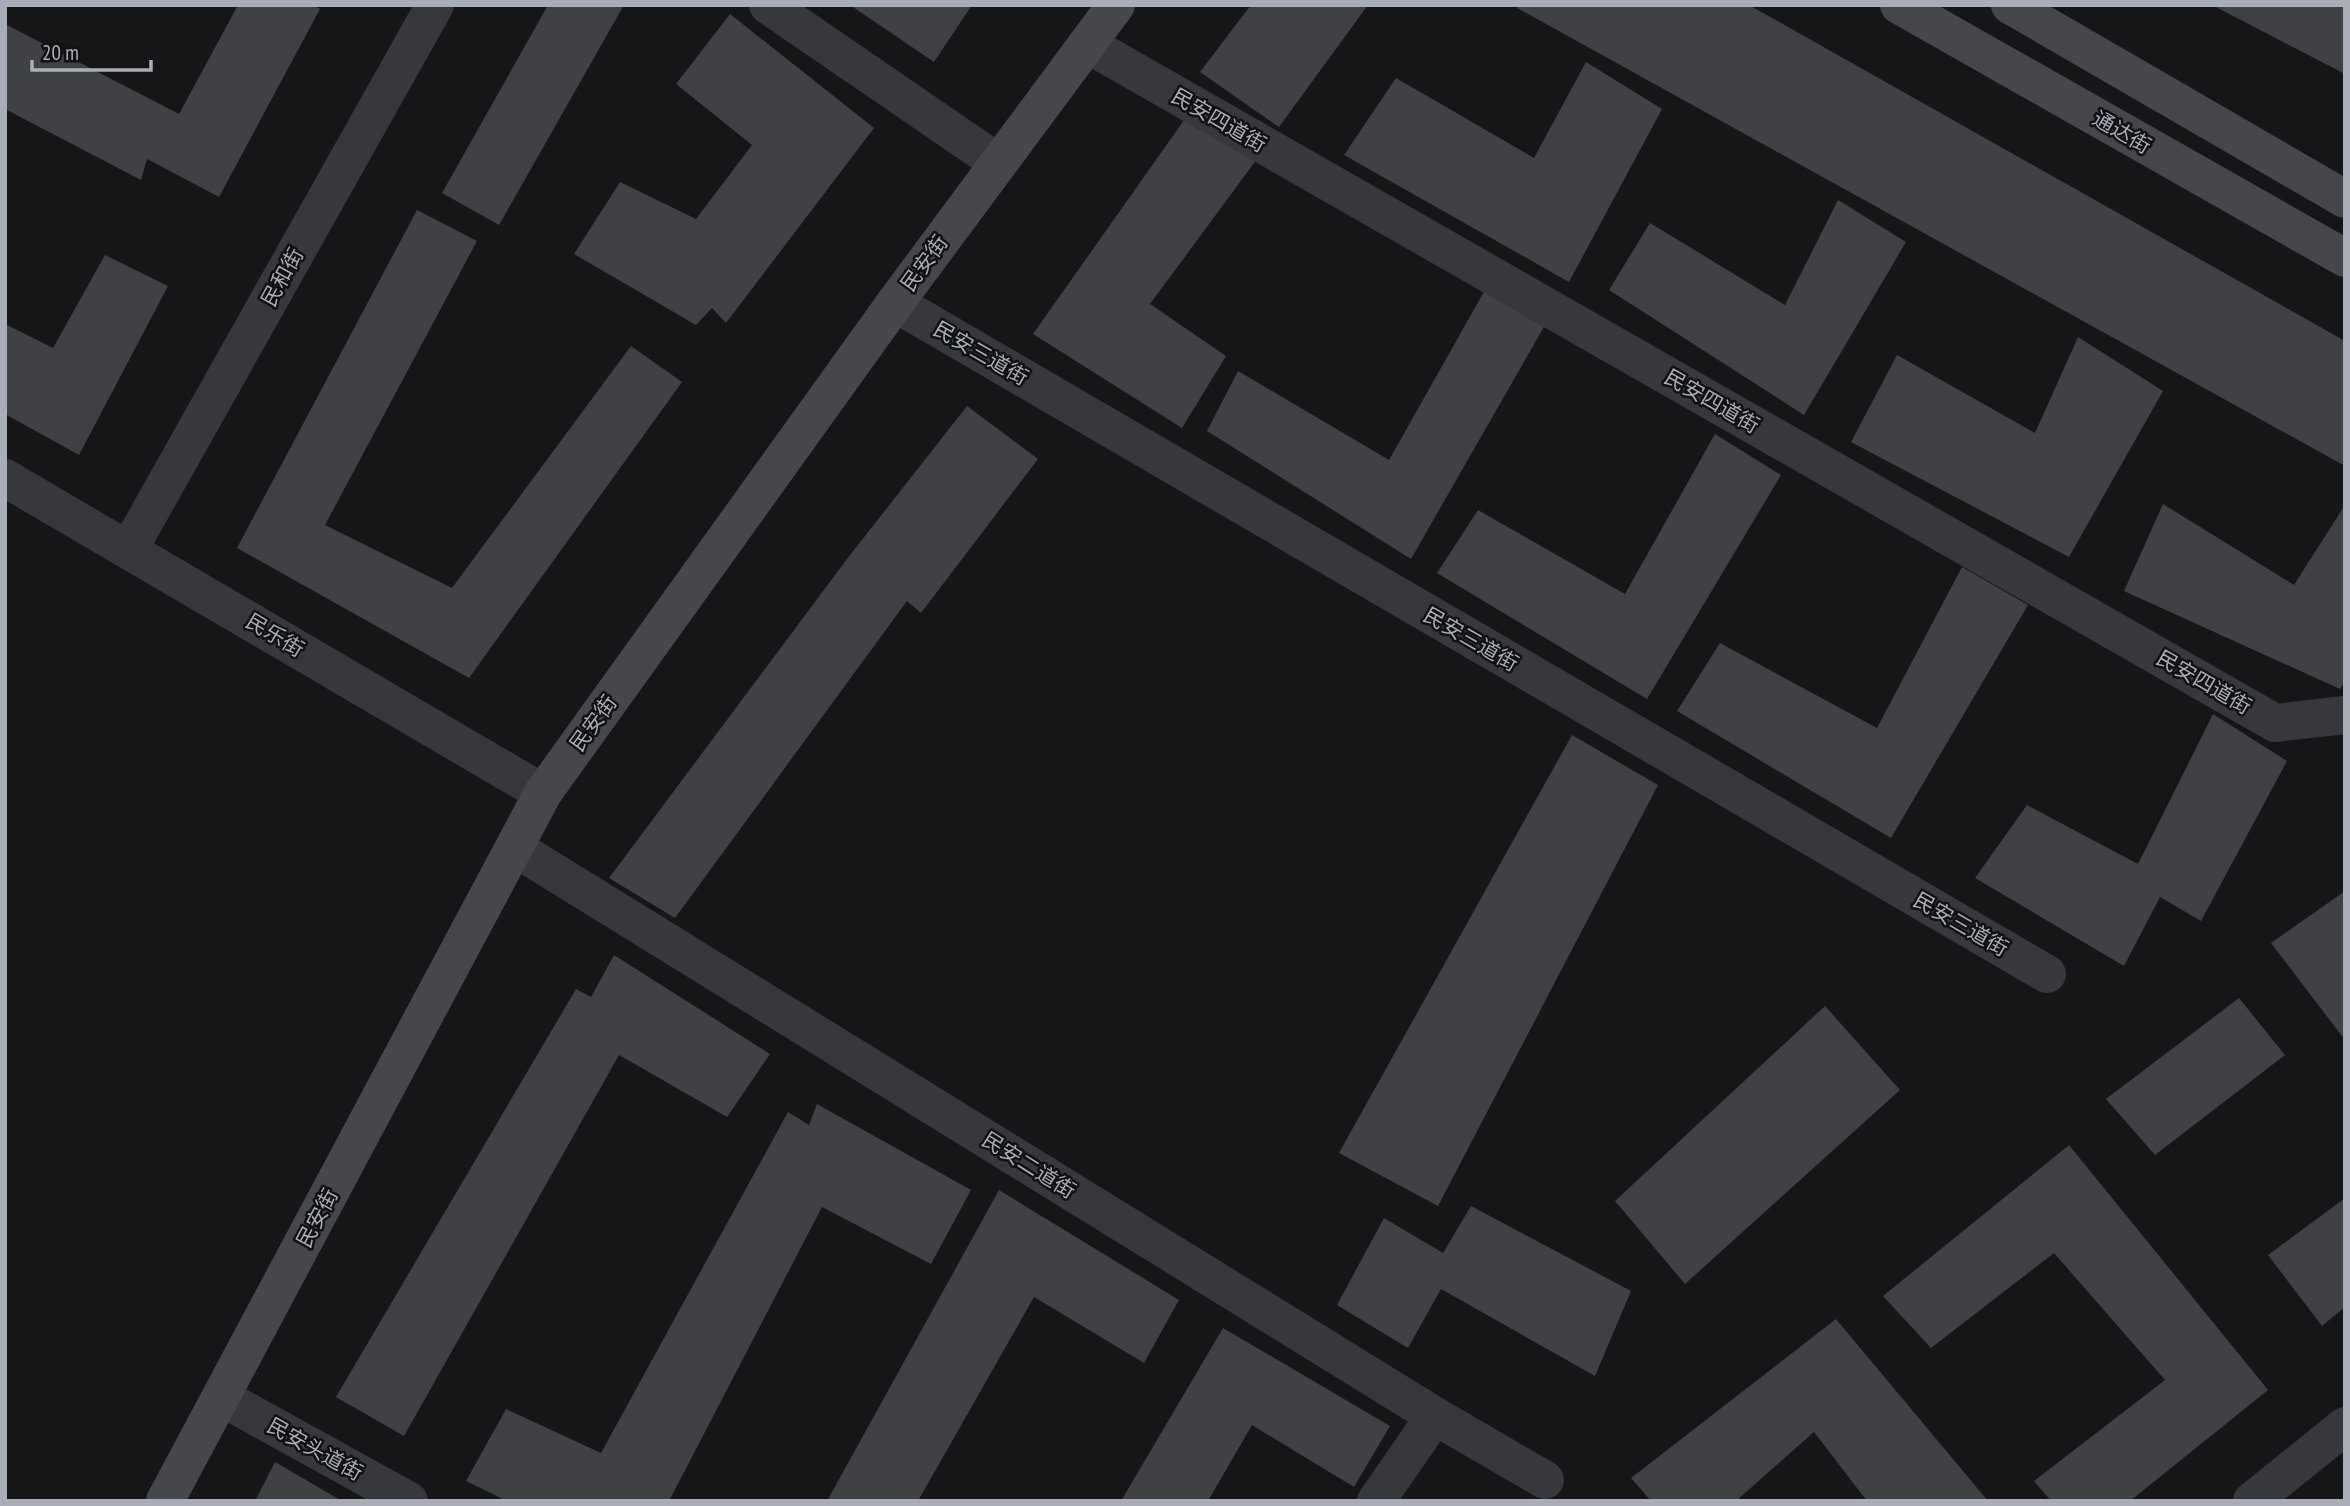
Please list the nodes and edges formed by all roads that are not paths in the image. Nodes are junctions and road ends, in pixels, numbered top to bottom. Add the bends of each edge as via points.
1 (435, 5) edge
2 (768, 5) edge
3 (1116, 5) edge
4 (1899, 5) edge
5 (2010, 5) edge
6 (1087, 44) junction
7 (998, 162) junction
8 (2345, 199) edge
9 (2345, 258) edge
10 (895, 303) junction
11 (5, 478) edge
12 (129, 549) junction
13 (2345, 715) edge
14 (543, 793) junction
15 (515, 848) junction
16 (2047, 975) dead end
17 (221, 1397) junction
18 (1435, 1416) junction
19 (2345, 1426) edge
20 (1545, 1480) dead end
21 (165, 1501) edge
22 (410, 1501) edge
23 (1376, 1501) edge
24 (2252, 1501) edge

1 - 12 street, 民和街
2 - 7 street
3 - 6 main road, 民安街
4 - 9 main road, 通达街
5 - 8 main road
6 - 7 main road, 民安街
6 - 13 street, 民安四道街 via 2275,723
7 - 10 main road, 民安街
10 - 14 main road, 民安街
10 - 16 street, 民安三道街
11 - 12 street, 民乐街
12 - 14 street, 民乐街
14 - 15 main road, 民安街
15 - 17 main road, 民安街
15 - 18 street, 民安二道街
17 - 21 main road, 民安街
17 - 22 street, 民安头道街
18 - 20 street, 民安二道街
18 - 23 street
19 - 24 street

